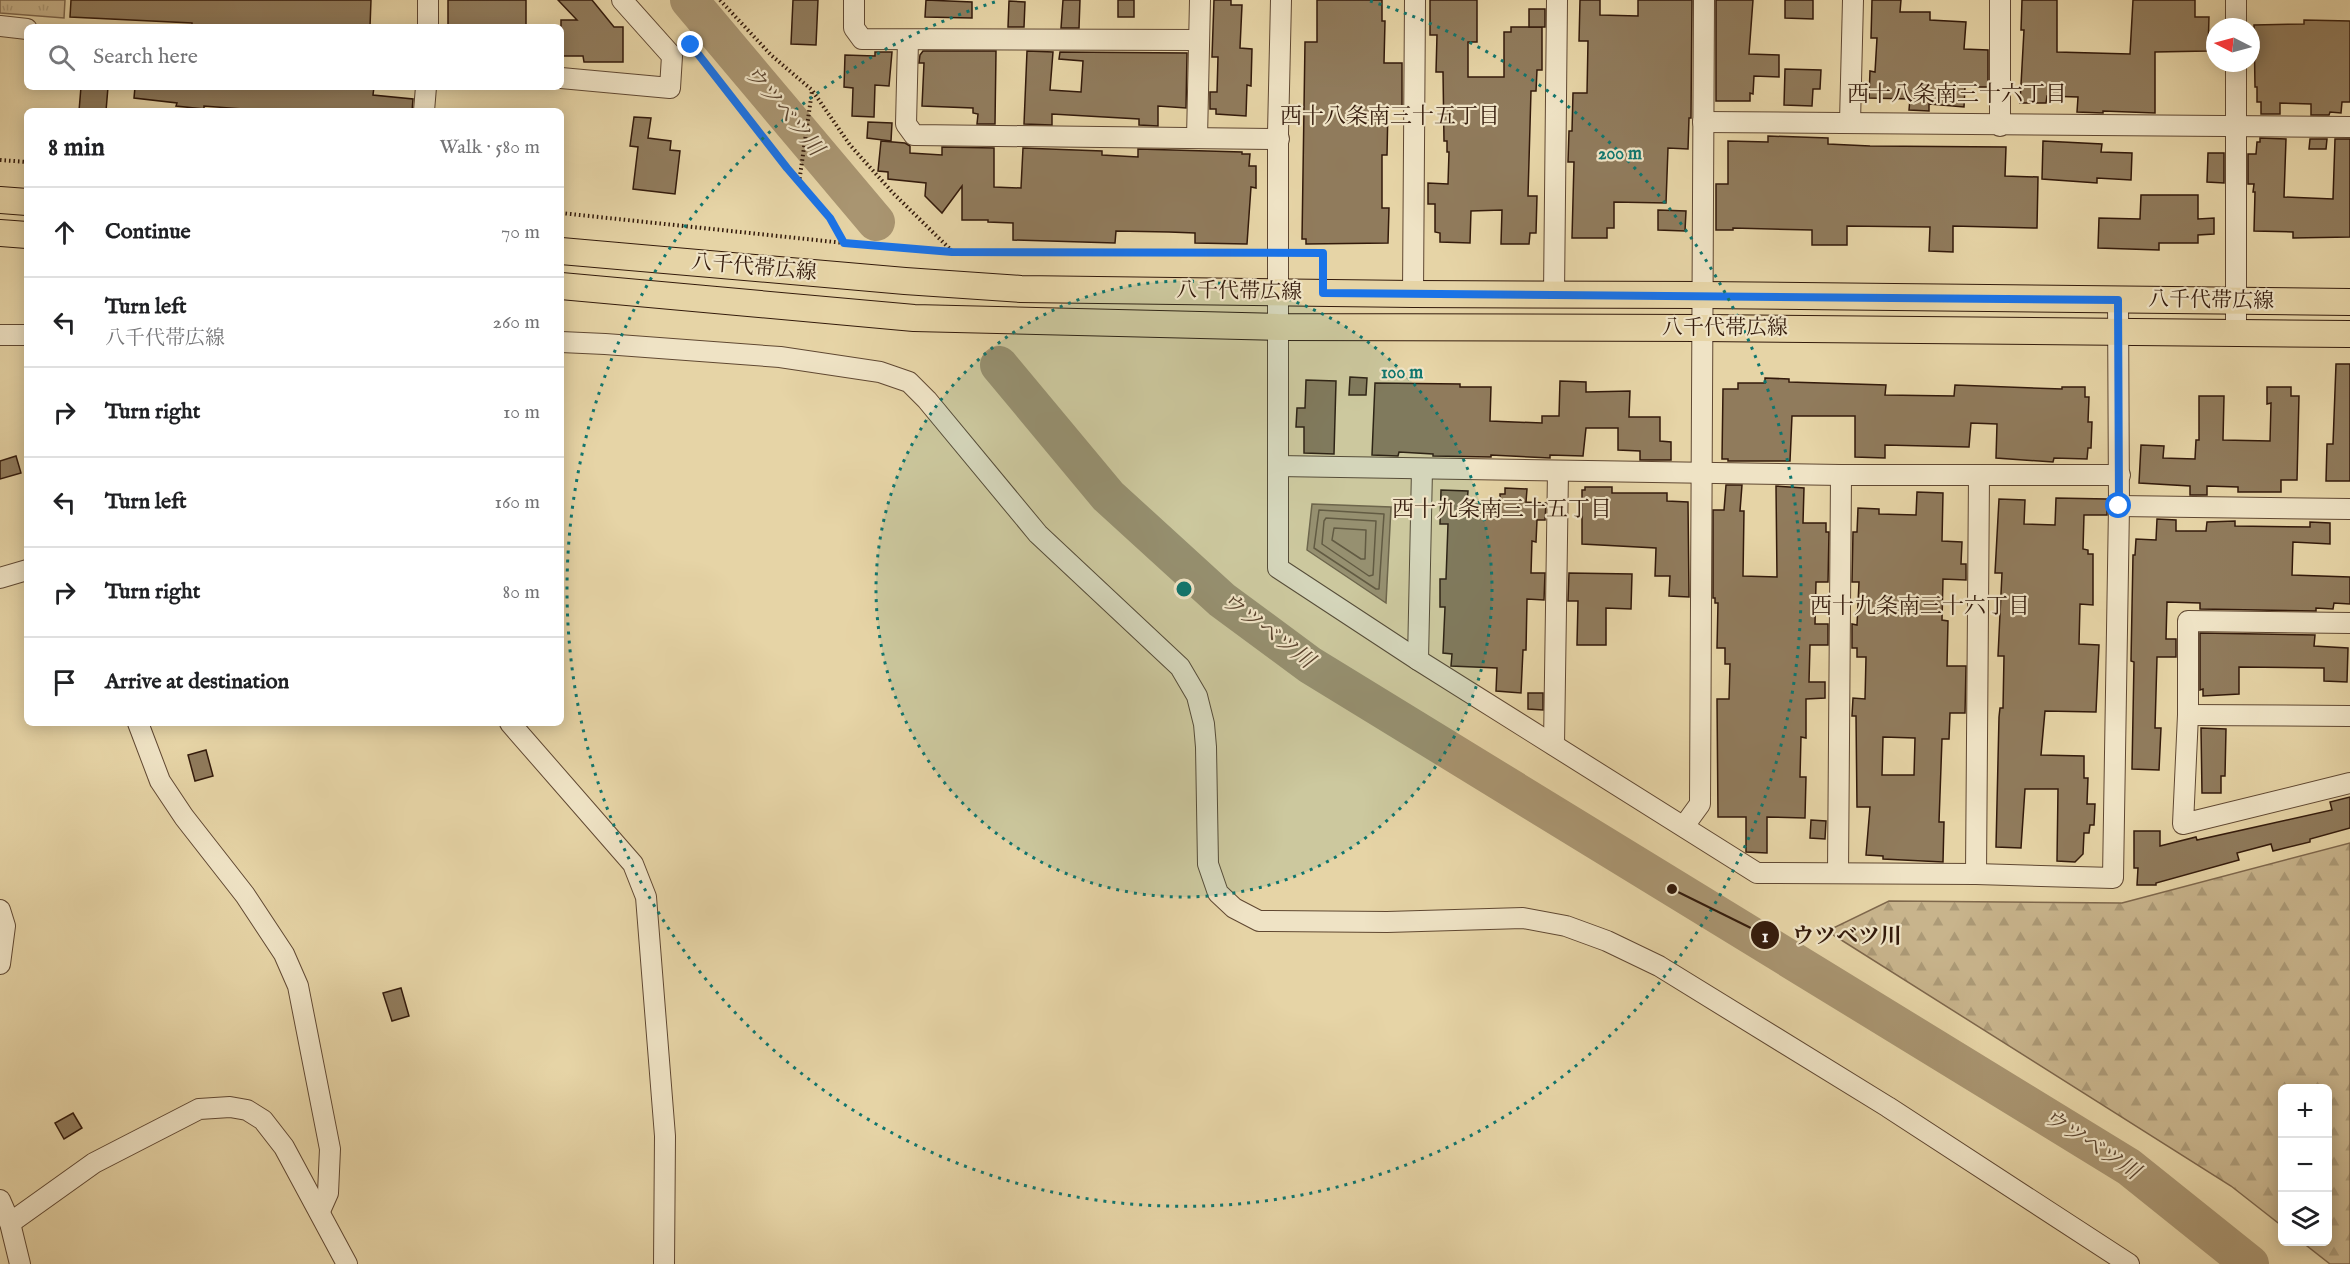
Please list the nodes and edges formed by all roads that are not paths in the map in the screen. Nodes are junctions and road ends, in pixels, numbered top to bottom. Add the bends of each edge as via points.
1 (428, 0) edge
2 (622, 0) edge
3 (854, 0) edge
4 (1200, 0) edge
5 (1281, 0) edge
6 (1415, 0) edge
7 (1557, 0) edge
8 (1704, 0) edge
9 (1852, 0) edge
10 (2000, 0) edge
11 (2236, 0) edge
12 (2236, 18) edge
13 (428, 24) edge
14 (0, 26) edge
15 (24, 29) edge
16 (908, 40) junction
17 (1199, 40) junction
18 (2236, 72) edge
19 (564, 78) edge
20 (426, 90) edge
21 (424, 108) edge
22 (1704, 122) junction
23 (1850, 122) junction
24 (2000, 126) junction
25 (2236, 127) junction
26 (2350, 128) edge
27 (1197, 138) junction
28 (1278, 139) junction
29 (0, 200) edge
30 (24, 202) edge
31 (0, 233) edge
32 (24, 236) edge
33 (564, 251) edge
34 (564, 286) edge
35 (1278, 292) junction
36 (1413, 294) junction
37 (1554, 295) junction
38 (1701, 295) junction
39 (2118, 300) junction
40 (2236, 301) junction
41 (2350, 302) edge
42 (1278, 327) junction
43 (1701, 328) junction
44 (2119, 332) junction
45 (2236, 332) junction
46 (2350, 334) edge
47 (0, 335) edge
48 (24, 335) edge
49 (564, 342) edge
50 (1278, 466) junction
51 (1422, 469) junction
52 (1558, 471) junction
53 (1701, 473) junction
54 (1841, 475) junction
55 (1979, 475) junction
56 (2120, 475) junction
57 (2119, 506) junction
58 (2350, 509) edge
59 (24, 571) edge
60 (0, 578) edge
61 (2350, 623) edge
62 (1418, 660) junction
63 (2188, 715) junction
64 (2350, 716) edge
65 (139, 726) edge
66 (513, 726) edge
67 (1554, 745) junction
68 (2350, 783) edge
69 (1684, 826) junction
70 (1838, 873) junction
71 (1976, 874) junction
72 (0, 910) edge
73 (0, 964) edge
74 (0, 1200) edge
75 (320, 1211) junction
76 (10, 1223) junction
77 (20, 1264) edge
78 (347, 1264) edge
79 (664, 1264) edge
80 (2129, 1264) edge

1 - 13 street
2 - 19 street via 672,56 670,88
3 - 16 street via 854,28 862,39
4 - 17 street
5 - 28 street
6 - 36 street
7 - 37 street
8 - 22 street
9 - 23 street
10 - 24 street
11 - 12 street
14 - 15 street
16 - 17 street
16 - 27 street via 906,124 914,135
17 - 27 street
18 - 25 street
20 - 21 street
22 - 23 street
22 - 38 street
23 - 24 street
24 - 25 street
25 - 26 street
25 - 40 street
27 - 28 street
28 - 35 street
29 - 30 main road
31 - 32 main road
33 - 35 main road, 八千代帯広線 via 1022,289
34 - 42 main road, 八千代帯広線 via 914,318
35 - 36 main road, 八千代帯広線
35 - 42 street
36 - 37 main road, 八千代帯広線
37 - 38 main road, 八千代帯広線
38 - 39 main road, 八千代帯広線
38 - 43 street
39 - 40 main road, 八千代帯広線
39 - 44 street
40 - 41 main road, 八千代帯広線
40 - 45 street
42 - 43 main road, 八千代帯広線
42 - 50 street
43 - 44 main road, 八千代帯広線
43 - 53 street
44 - 45 main road, 八千代帯広線
44 - 56 street
45 - 46 main road, 八千代帯広線
47 - 48 street
49 - 80 street via 780,357 880,372 909,382 1038,534 1180,668 1197,696 1204,724 1208,864 1218,893 1234,908 1259,921 1523,918 1566,926 1608,940 1659,966 1888,1107
50 - 51 street
50 - 62 street via 1278,568
51 - 52 street
51 - 62 street
52 - 53 street
52 - 67 street
53 - 54 street
53 - 69 street via 1700,804
54 - 55 street
54 - 70 street
55 - 56 street
55 - 71 street
56 - 57 street
57 - 58 street
57 - 71 street via 2113,878
59 - 60 street
61 - 63 street via 2188,621
62 - 67 street
63 - 64 street
63 - 68 street via 2183,824
65 - 75 street via 160,781 284,954 298,986 330,1149 328,1193
66 - 79 street via 633,864 646,897 665,1136
67 - 69 street
69 - 70 street via 1757,873
70 - 71 street
72 - 73 street via 5,926
74 - 76 street
75 - 76 street via 284,1147 263,1120 247,1110 230,1107 199,1109 94,1162
75 - 78 street
76 - 77 street

